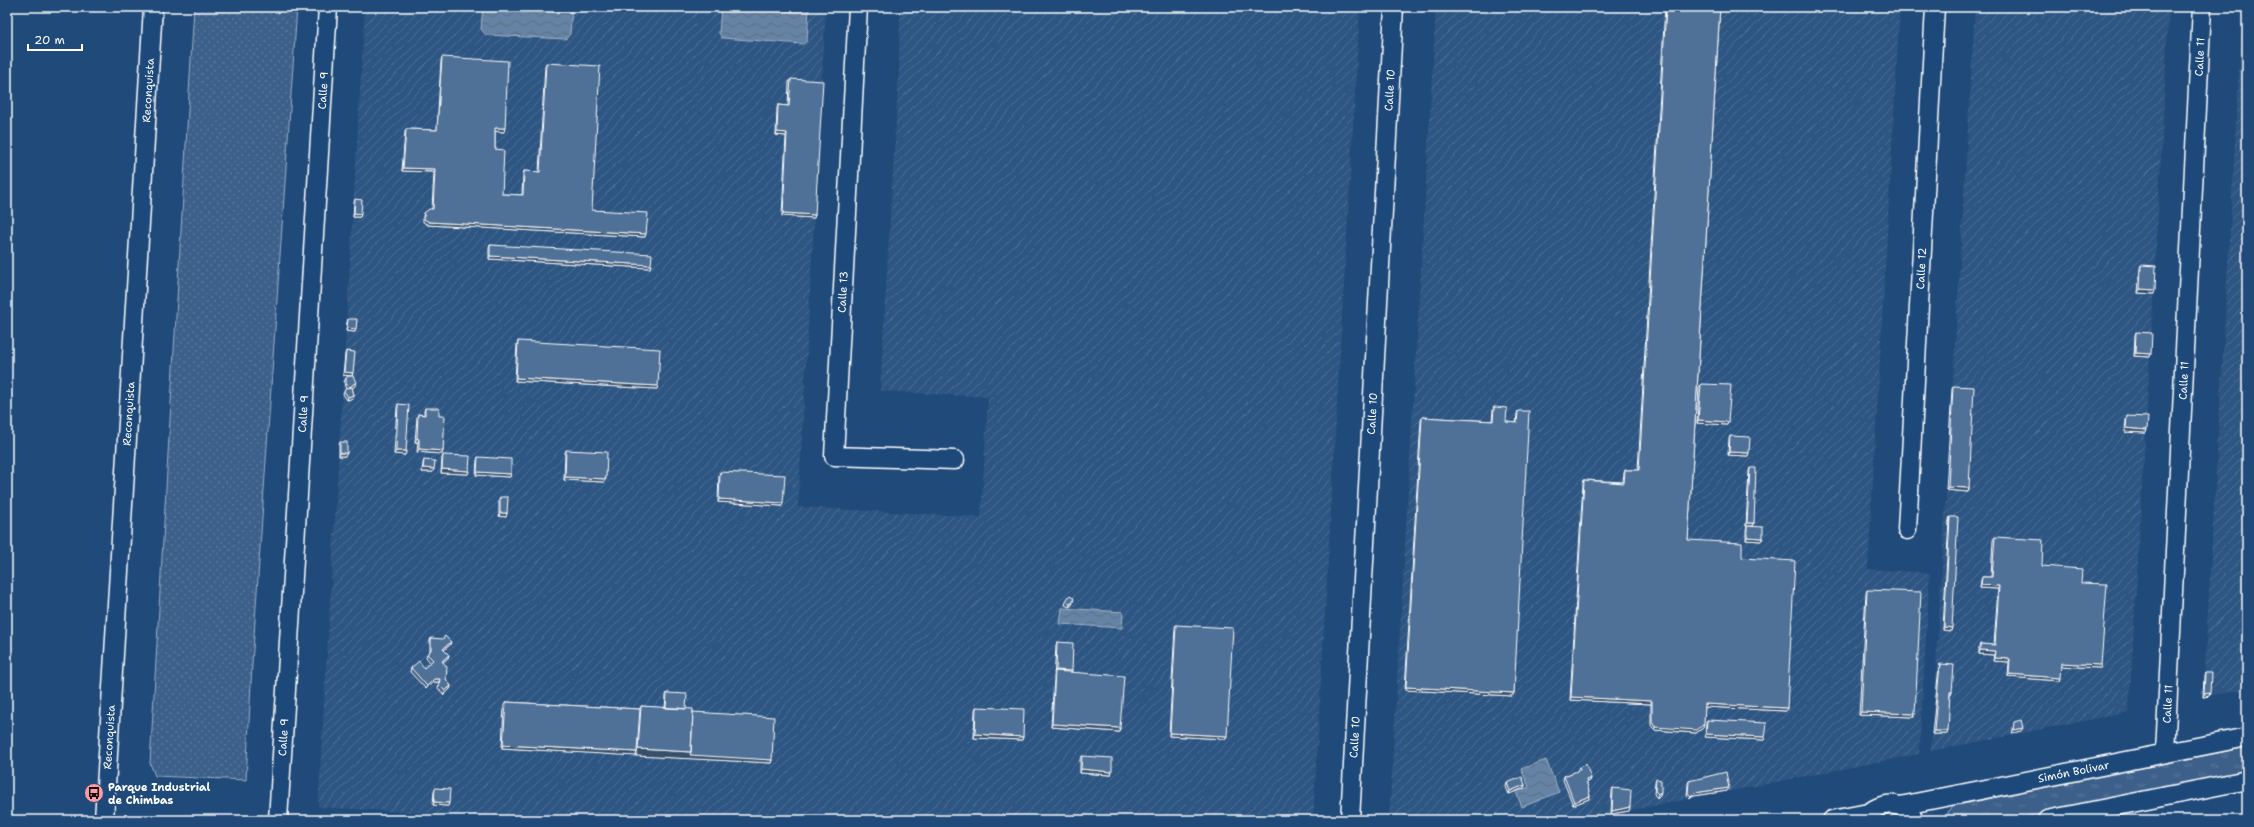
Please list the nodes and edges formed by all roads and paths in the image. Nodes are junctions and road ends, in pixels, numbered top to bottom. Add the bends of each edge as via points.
1 (153, 7) edge
2 (328, 7) edge
3 (858, 7) edge
4 (1394, 7) edge
5 (1935, 7) edge
6 (2202, 7) edge
7 (955, 460) dead end
8 (1907, 530) dead end
9 (2247, 736) edge
10 (2165, 753) junction
11 (2247, 780) edge
12 (1900, 806) junction
13 (1865, 816) edge
14 (104, 820) edge
15 (278, 820) edge
16 (1350, 820) edge
17 (1832, 820) edge
18 (1914, 820) edge
19 (2047, 820) edge

1 - 14 street, Reconquista
2 - 15 street, Calle 9
3 - 7 street, Calle 13 via 834,456
4 - 16 street, Calle 10
5 - 8 street, Calle 12
6 - 10 street, Calle 11
9 - 10 street, Simón Bolivar
10 - 12 street, Simón Bolivar
11 - 19 street
12 - 13 street, Simón Bolivar via 1879,805
12 - 18 street
13 - 17 street

